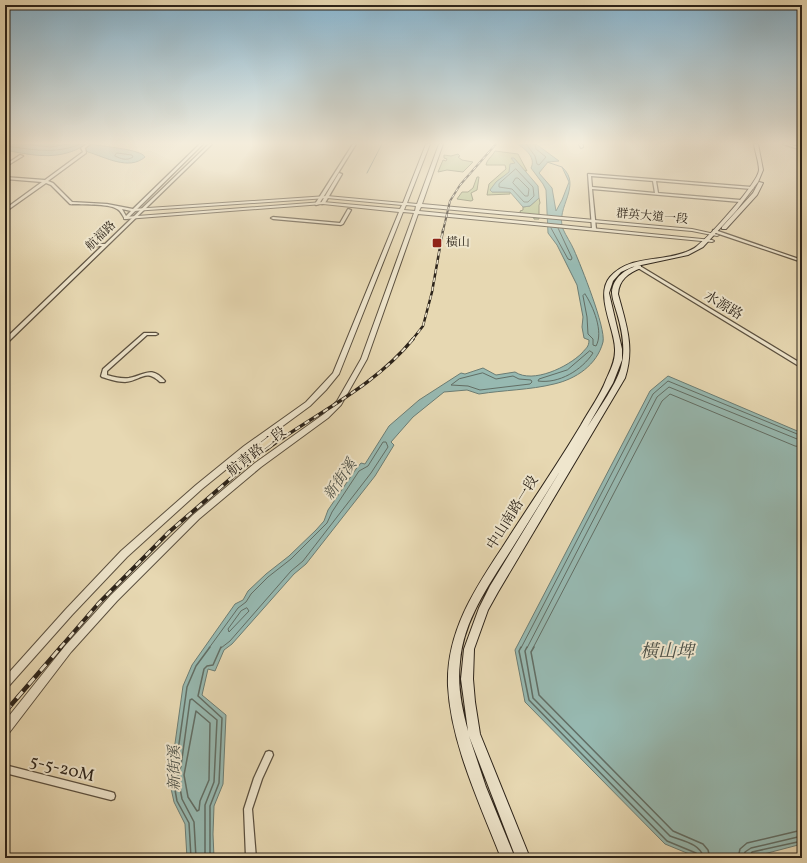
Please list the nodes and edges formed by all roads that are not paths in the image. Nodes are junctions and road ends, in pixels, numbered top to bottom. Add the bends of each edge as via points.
1 (42, 184) edge
2 (52, 184) edge
3 (160, 184) edge
4 (169, 184) edge
5 (332, 184) edge
6 (333, 184) edge
7 (412, 184) edge
8 (426, 184) edge
9 (590, 184) edge
10 (655, 184) edge
11 (706, 184) edge
12 (754, 184) edge
13 (760, 184) edge
14 (590, 188) junction
15 (752, 188) junction
16 (657, 194) junction
17 (325, 197) junction
18 (740, 201) junction
19 (323, 203) junction
20 (317, 204) junction
21 (116, 207) junction
22 (403, 207) junction
23 (417, 209) junction
24 (133, 210) junction
25 (142, 210) junction
26 (349, 210) dead end
27 (5, 211) edge
28 (126, 218) junction
29 (133, 218) junction
30 (273, 218) dead end
31 (593, 221) junction
32 (594, 229) junction
33 (715, 233) junction
34 (705, 240) junction
35 (712, 241) junction
36 (106, 244) junction
37 (91, 245) dead end
38 (700, 250) junction
39 (802, 261) edge
40 (635, 266) junction
41 (156, 334) dead end
42 (5, 342) edge
43 (802, 366) edge
44 (162, 381) dead end
45 (5, 684) edge
46 (5, 729) edge
47 (269, 755) dead end
48 (5, 769) edge
49 (111, 796) dead end
50 (251, 858) edge
51 (508, 858) edge
52 (523, 858) edge

1 - 27 street
2 - 21 street via 70,203
3 - 24 street, 航福路
4 - 25 street, 航福路
5 - 17 street
6 - 17 street
7 - 22 street, 航青路二段
8 - 23 street, 航青路二段
9 - 14 street
10 - 16 street
11 - 15 street
12 - 15 main road
13 - 33 main road via 755,194
14 - 16 street
14 - 31 street
15 - 18 main road
16 - 18 street
17 - 19 street
17 - 20 street
17 - 22 street
17 - 25 street
18 - 33 main road
19 - 20 street
19 - 22 street
20 - 29 street
21 - 24 street
21 - 28 street
22 - 23 street
22 - 45 street, 航青路二段 via 336,374 308,404 247,448 124,554
23 - 31 street, 群英大道一段
23 - 32 street, 群英大道一段
23 - 46 street, 航青路二段 via 364,360 339,403 326,416 258,465 196,517 155,557 68,649
24 - 25 street
24 - 28 street, 航福路
25 - 29 street, 航福路
26 - 30 street via 341,224
28 - 29 street
29 - 36 street, 航福路
31 - 32 street
31 - 33 street, 群英大道一段
32 - 34 street, 群英大道一段
33 - 34 main road
33 - 35 main road
33 - 39 street
34 - 35 street, 群英大道一段
34 - 38 main road
35 - 38 main road
36 - 37 street
36 - 42 street, 航福路
38 - 40 main road, 中山南路一段 via 683,260
40 - 43 street, 水源路
40 - 51 main road, 中山南路一段 via 626,266 607,285 606,293 619,349 618,360 609,383 479,592 459,639 454,664 460,730
40 - 52 main road, 中山南路一段 via 621,277 615,288 628,358 621,378 494,589 469,649 467,679 474,734
41 - 44 street via 146,334 105,370 104,376 125,380 146,372
47 - 50 street via 248,809
48 - 49 street, 5-5-20M

